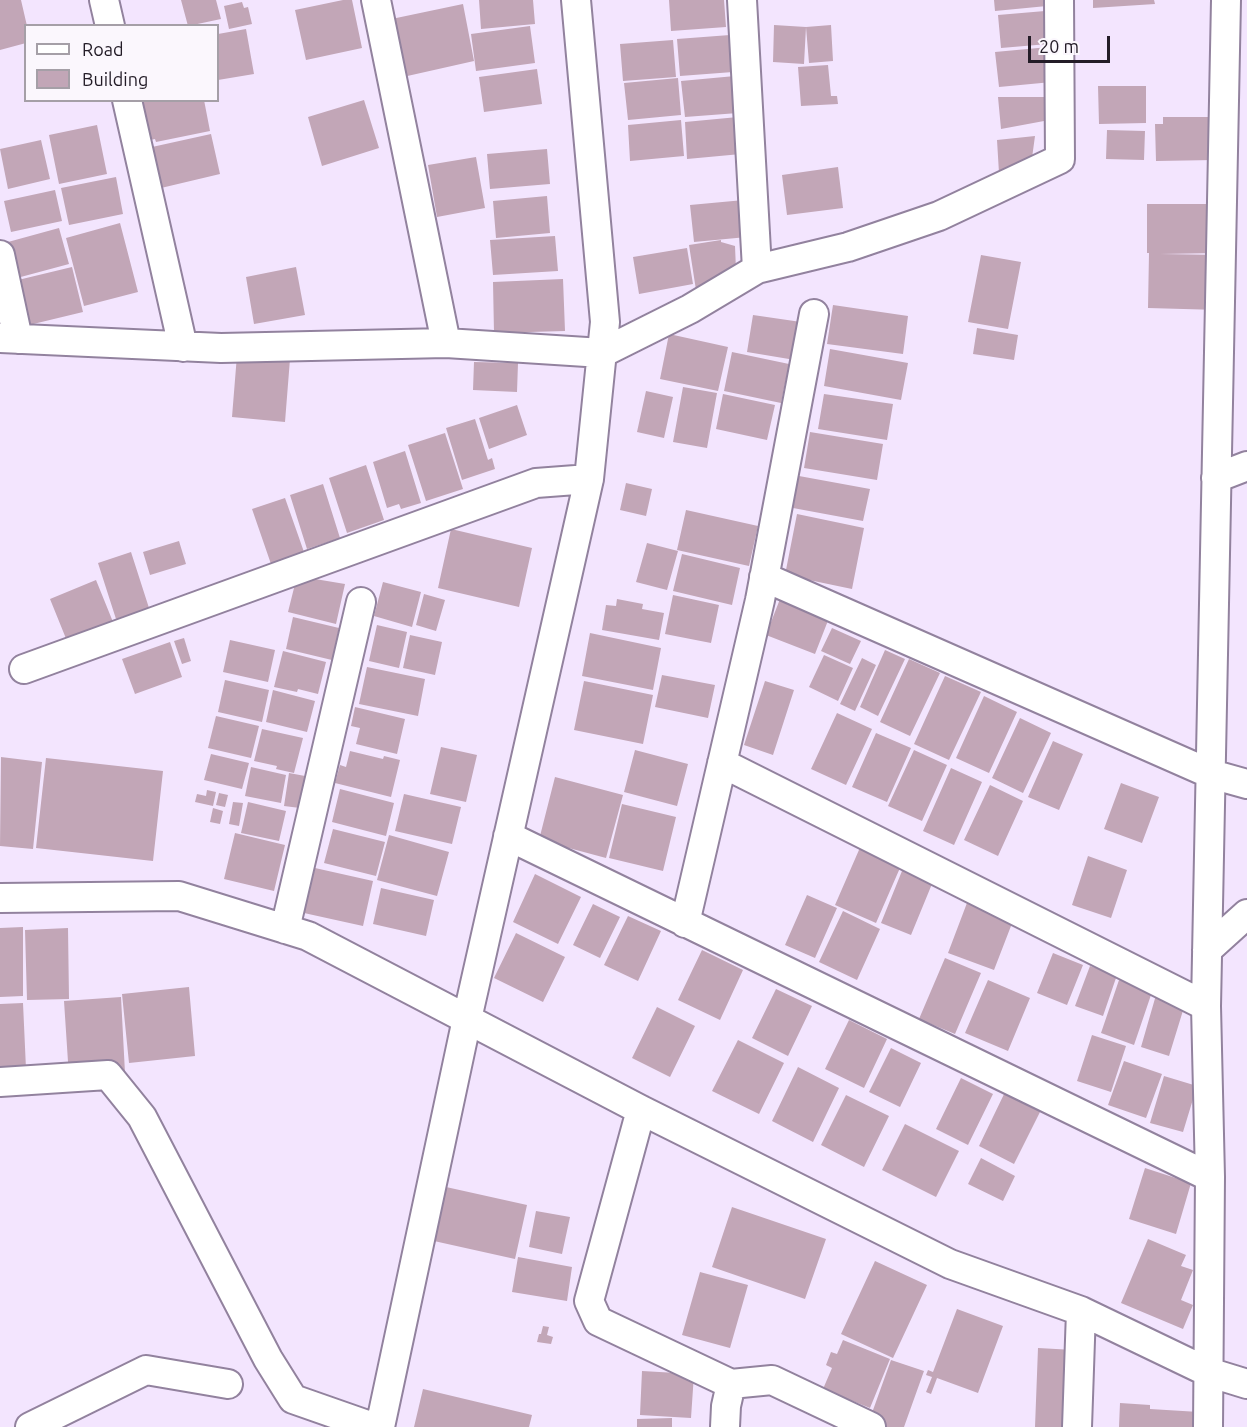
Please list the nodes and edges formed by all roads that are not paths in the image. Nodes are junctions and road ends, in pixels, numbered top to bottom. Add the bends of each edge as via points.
1 (104, 0) edge
2 (376, 0) edge
3 (576, 0) edge
4 (742, 0) edge
5 (1059, 0) edge
6 (1226, 0) edge
7 (110, 24) edge
8 (127, 102) edge
9 (0, 255) edge
10 (757, 269) junction
11 (814, 314) dead end
12 (9, 339) edge
13 (446, 343) junction
14 (183, 346) junction
15 (602, 353) junction
16 (1247, 466) edge
17 (1216, 478) junction
18 (589, 479) junction
19 (764, 577) junction
20 (361, 602) dead end
21 (24, 669) dead end
22 (722, 763) junction
23 (1211, 774) junction
24 (1247, 784) edge
25 (508, 836) junction
26 (0, 898) edge
27 (1247, 914) edge
28 (685, 923) junction
29 (285, 929) junction
30 (1207, 950) junction
31 (1206, 1006) junction
32 (467, 1019) junction
33 (0, 1082) edge
34 (641, 1110) junction
35 (1210, 1177) junction
36 (1081, 1311) junction
37 (1208, 1372) junction
38 (228, 1384) dead end
39 (731, 1384) junction
40 (1247, 1384) edge
41 (30, 1427) edge
42 (373, 1427) edge
43 (380, 1427) edge
44 (725, 1427) edge
45 (870, 1427) edge
46 (1077, 1427) edge
47 (1208, 1427) edge

1 - 7 street
2 - 13 street
3 - 15 street via 605,322
4 - 10 street
5 - 10 street via 1060,159 939,216 848,247
6 - 17 street
8 - 14 street
9 - 12 street
10 - 15 street via 690,309
11 - 19 street
12 - 14 street
13 - 14 street
13 - 15 street
15 - 18 street
16 - 17 street
17 - 23 street
18 - 21 street via 536,483
18 - 25 street
19 - 22 street
19 - 23 street
20 - 29 street
22 - 28 street
22 - 31 street
23 - 24 street
23 - 30 street
25 - 28 street
25 - 32 street
26 - 29 street via 179,896
27 - 30 street
28 - 35 street
29 - 32 street via 308,936
30 - 31 street
31 - 35 street
32 - 34 street
32 - 43 street
33 - 42 street via 108,1075 142,1117 268,1359 293,1399
34 - 36 street via 950,1264
34 - 39 street via 590,1301 598,1320
35 - 37 street
36 - 37 street
36 - 46 street
37 - 40 street
37 - 47 street
38 - 41 street via 146,1370
39 - 44 street
39 - 45 street via 772,1380

